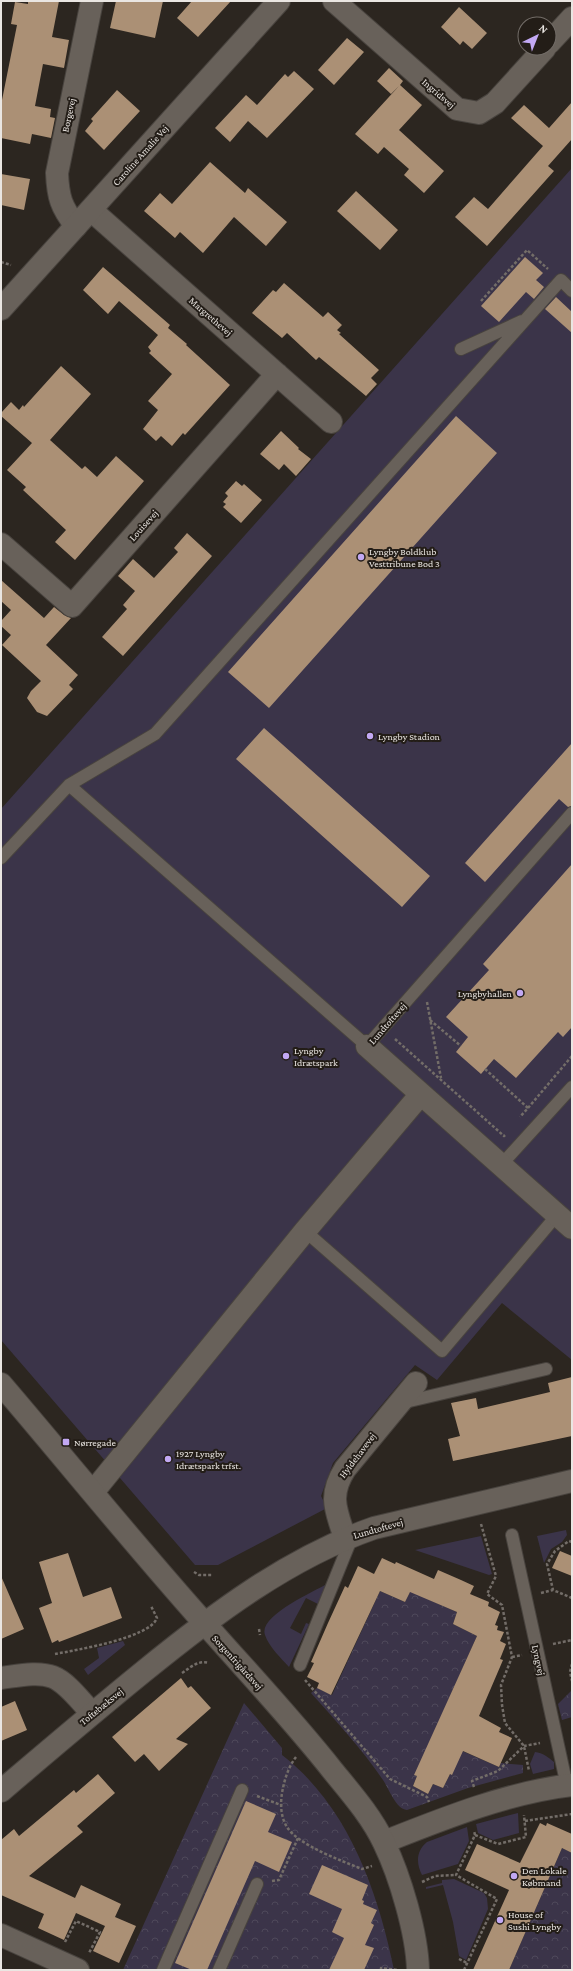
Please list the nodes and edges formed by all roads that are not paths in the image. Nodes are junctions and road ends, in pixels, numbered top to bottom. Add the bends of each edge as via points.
1 (92, 1) edge
2 (279, 1) edge
3 (334, 1) edge
4 (572, 18) edge
5 (557, 34) edge
6 (538, 56) edge
7 (91, 210) junction
8 (76, 226) junction
9 (572, 291) edge
10 (1, 309) edge
11 (526, 319) junction
12 (461, 349) dead end
13 (277, 374) junction
14 (331, 422) dead end
15 (1, 544) edge
16 (69, 785) junction
17 (572, 813) edge
18 (1, 858) edge
19 (367, 1046) junction
20 (572, 1087) edge
21 (421, 1094) junction
22 (501, 1165) junction
23 (564, 1221) edge
24 (305, 1231) junction
25 (546, 1369) dead end
26 (416, 1383) dead end
27 (1, 1384) edge
28 (398, 1403) junction
29 (572, 1481) edge
30 (93, 1492) junction
31 (512, 1535) dead end
32 (349, 1537) junction
33 (204, 1623) junction
34 (300, 1665) road end
35 (1, 1678) edge
36 (92, 1713) junction
37 (570, 1785) edge
38 (242, 1790) road end
39 (1, 1791) edge
40 (387, 1850) junction
41 (257, 1884) road end
42 (1, 1935) edge
43 (83, 1964) edge
44 (163, 1970) edge
45 (219, 1970) edge
46 (418, 1970) edge

1 - 8 street, Borgevej via 56,173 64,210
2 - 7 street, Caroline Amalie Vej
3 - 6 street, Ingridsvej via 457,109 479,113 495,103
4 - 5 street
7 - 8 street, Caroline Amalie Vej
7 - 13 street, Margrethevej
8 - 10 street, Caroline Amalie Vej
9 - 11 lane via 560,280
11 - 12 lane
11 - 16 lane via 155,734
13 - 14 street, Margrethevej
13 - 15 street, Louisevej via 72,606
16 - 18 lane
16 - 19 lane
17 - 19 lane, Lundtoftevej
19 - 21 street, Lundtoftevej
20 - 22 lane
21 - 22 street, Lundtoftevej
21 - 24 street
22 - 23 street, Lundtoftevej
23 - 24 lane via 442,1351
24 - 30 street
25 - 28 lane
26 - 28 street, Hyldehavevej
27 - 30 street, Sorgenfrigårdsvej
28 - 32 street, Hyldehavevej via 344,1469 336,1484 334,1503
29 - 32 street, Lundtoftevej via 380,1527
30 - 33 street, Sorgenfrigårdsvej
31 - 37 lane, Lyngvej
32 - 33 street, Lundtoftevej via 283,1571
32 - 34 lane
33 - 36 street, Toftebæksvej
33 - 40 street, Sorgenfrigårdsvej via 358,1801
35 - 36 street via 32,1675 54,1677
36 - 39 street, Toftebæksvej
37 - 40 street, Lyngvej via 472,1809 436,1821
38 - 44 lane
40 - 46 street, Sorgenfrigårdsvej via 402,1891 413,1935
41 - 45 lane
42 - 43 street via 56,1960

